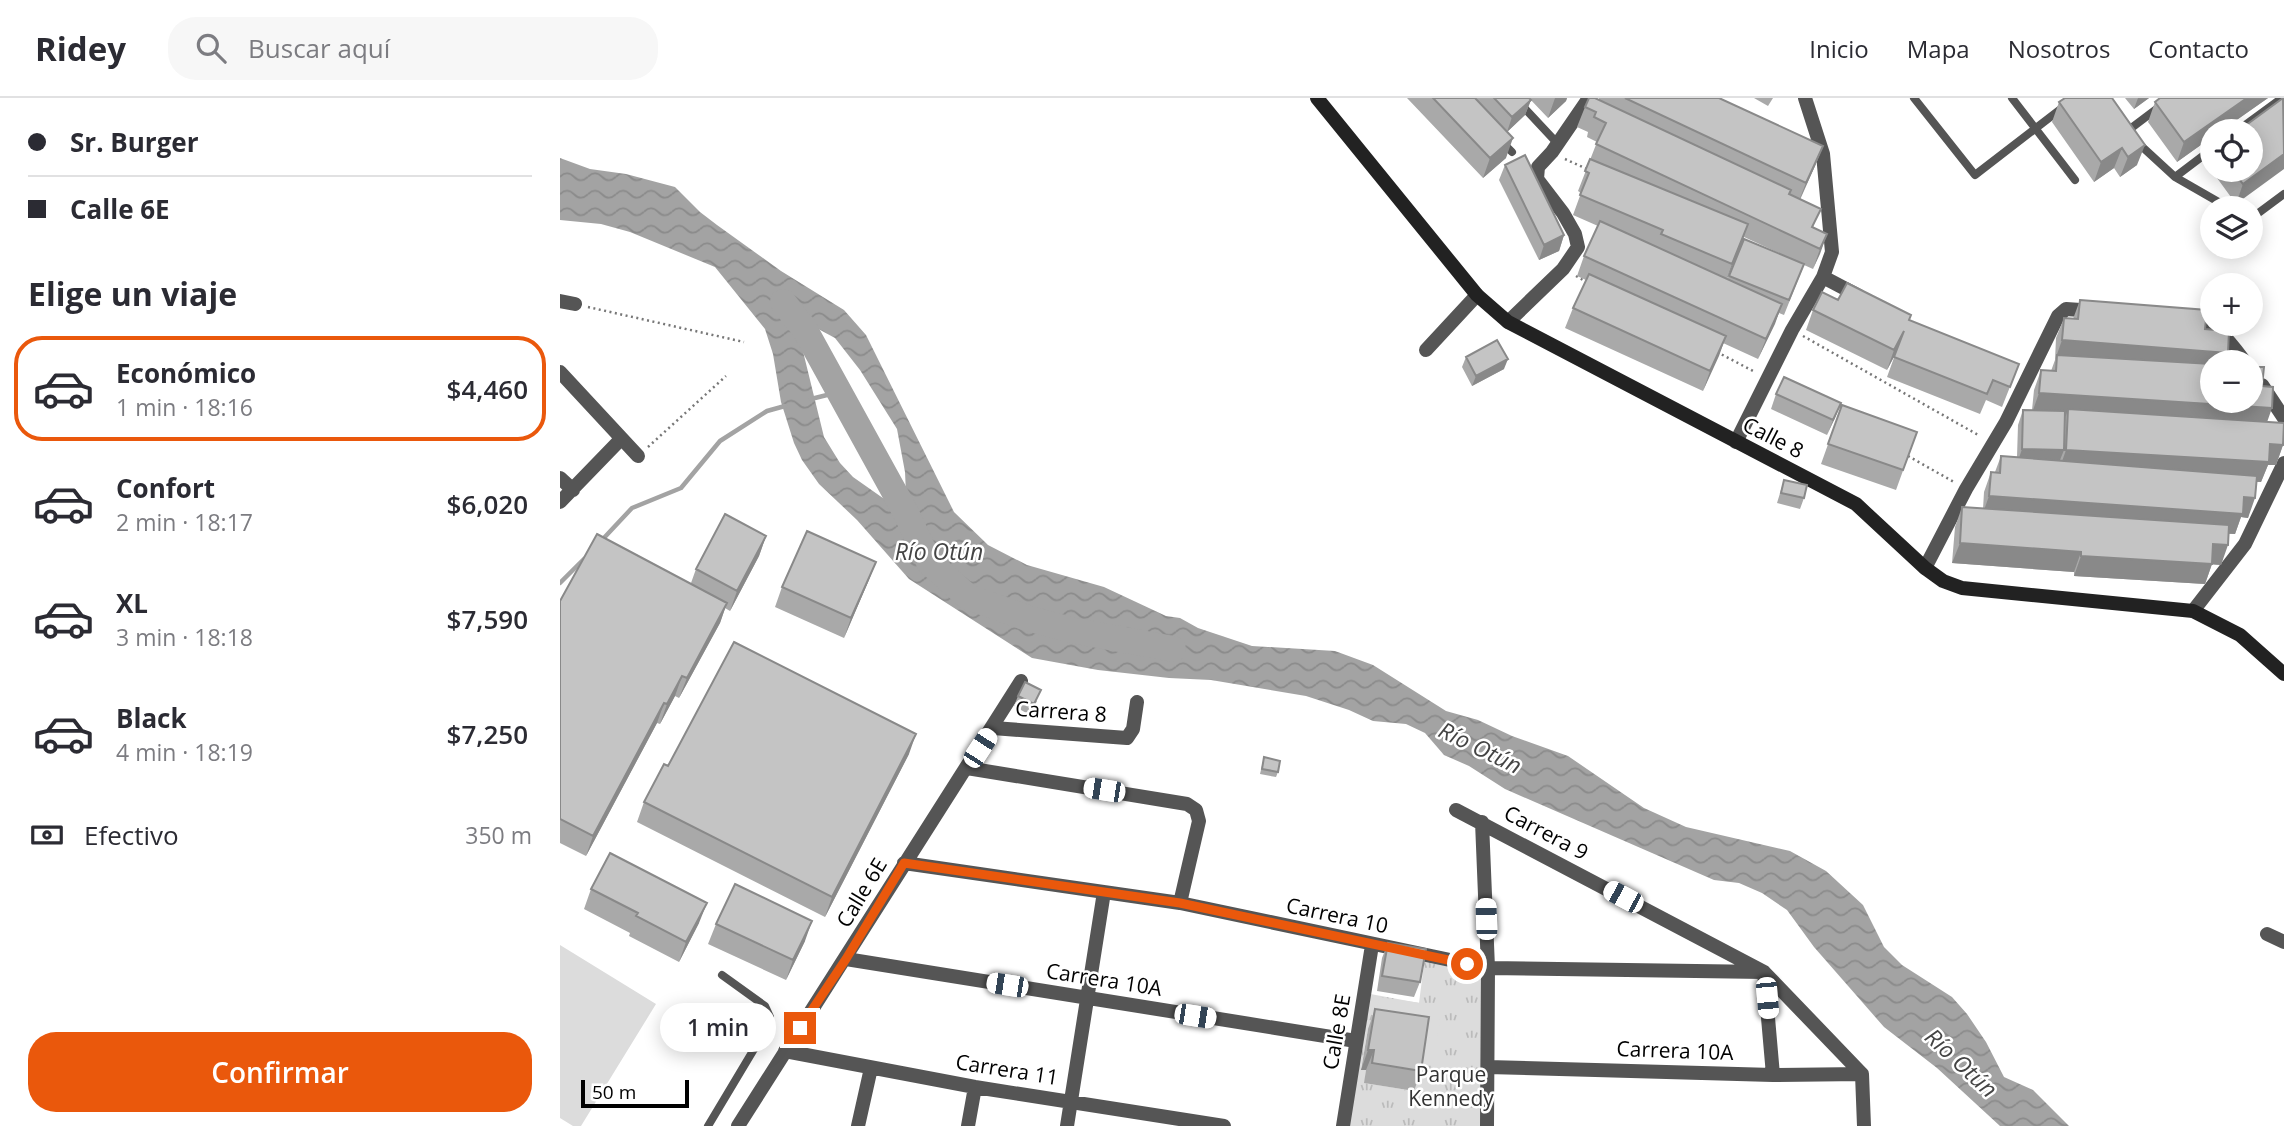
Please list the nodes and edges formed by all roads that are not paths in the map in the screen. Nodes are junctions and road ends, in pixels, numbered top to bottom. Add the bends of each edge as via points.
1 (1317, 98) edge
2 (1515, 98) edge
3 (1589, 98) edge
4 (1805, 98) edge
5 (1914, 98) edge
6 (2011, 98) edge
7 (2075, 98) edge
8 (2171, 98) edge
9 (2282, 98) edge
10 (2253, 119) edge
11 (2119, 124) edge
12 (2036, 129) junction
13 (2126, 132) junction
14 (1496, 134) edge
15 (1555, 148) junction
16 (1512, 152) edge
17 (2200, 158) edge
18 (2175, 177) junction
19 (2076, 180) dead end
20 (2284, 194) edge
21 (2208, 196) edge
22 (2263, 210) edge
23 (1823, 276) junction
24 (1477, 295) junction
25 (1870, 302) edge
26 (2105, 312) edge
27 (2170, 317) edge
28 (1508, 322) junction
29 (1426, 350) dead end
30 (2236, 350) edge
31 (560, 372) edge
32 (2263, 388) edge
33 (2284, 418) edge
34 (621, 439) junction
35 (1736, 442) junction
36 (638, 456) road end
37 (2284, 463) edge
38 (560, 478) edge
39 (573, 490) junction
40 (560, 502) edge
41 (1925, 568) junction
42 (2193, 611) junction
43 (2284, 674) edge
44 (1021, 681) dead end
45 (1137, 702) dead end
46 (993, 728) junction
47 (967, 768) junction
48 (1457, 810) dead end
49 (1482, 822) junction
50 (904, 863) junction
51 (1104, 892) junction
52 (1180, 903) junction
53 (2267, 934) dead end
54 (2284, 942) edge
55 (1372, 945) junction
56 (846, 959) junction
57 (1488, 968) junction
58 (1764, 972) junction
59 (722, 975) dead end
60 (1088, 999) junction
61 (1356, 1041) junction
62 (785, 1051) junction
63 (1488, 1067) junction
64 (871, 1068) junction
65 (1862, 1074) junction
66 (1773, 1075) junction
67 (975, 1087) junction
68 (1071, 1102) junction
69 (1168, 1122) edge
70 (708, 1126) edge
71 (738, 1126) edge
72 (858, 1126) edge
73 (968, 1126) edge
74 (1067, 1126) edge
75 (1224, 1126) edge
76 (1343, 1126) edge
77 (1487, 1126) edge
78 (1864, 1126) edge

1 - 24 street, Calle 8
2 - 15 lane
3 - 15 street
4 - 23 street via 1832,252
5 - 12 lane via 1975,175
6 - 12 lane
7 - 12 lane
8 - 13 lane
9 - 10 lane
11 - 13 lane
12 - 19 lane
13 - 18 lane
14 - 16 lane
15 - 28 street via 1538,167 1537,179 1563,213 1578,247 1563,269
17 - 18 lane
18 - 21 lane
20 - 22 lane
23 - 25 street
23 - 35 street
24 - 28 street, Calle 8
24 - 29 street
26 - 41 street via 2066,309 2058,316 2017,383 2006,422
27 - 30 street via 2196,318 2224,334
28 - 35 street, Calle 8
31 - 34 street
32 - 33 street
34 - 36 street
34 - 39 street
35 - 41 street, Calle 8 via 1856,504
37 - 42 street via 2245,544
38 - 39 street
39 - 40 street
41 - 42 street, Calle 8 via 1962,588
42 - 43 street, Calle 8 via 2240,635
44 - 46 street, Calle 6E
45 - 46 street, Carrera 8 via 1127,738
46 - 47 street, Calle 6E
47 - 50 street, Calle 6E
47 - 52 street via 1187,804 1196,810 1199,821
48 - 49 street, Carrera 9
49 - 57 street
49 - 58 street, Carrera 9
50 - 51 street, Carrera 10
50 - 56 street, Calle 6E
51 - 52 street, Carrera 10
51 - 60 street
52 - 55 street, Carrera 10
53 - 54 street
55 - 57 street, Carrera 10
55 - 61 street, Calle 8E
56 - 60 street, Carrera 10A
56 - 62 street, Calle 6E
57 - 58 street, Carrera 10
57 - 63 street
58 - 65 street, Carrera 9
58 - 66 street
59 - 70 lane via 765,1006 770,1017
60 - 61 street, Carrera 10A
60 - 68 street
61 - 76 street, Calle 8E
62 - 64 street, Carrera 11
62 - 71 street, Calle 6E
63 - 66 street, Carrera 10A
63 - 77 street
64 - 67 street, Carrera 11
64 - 72 street
65 - 66 street, Carrera 10A
65 - 78 street
67 - 68 street, Carrera 11
67 - 73 street
68 - 69 street, Carrera 11
68 - 74 street
69 - 75 street, Carrera 11

